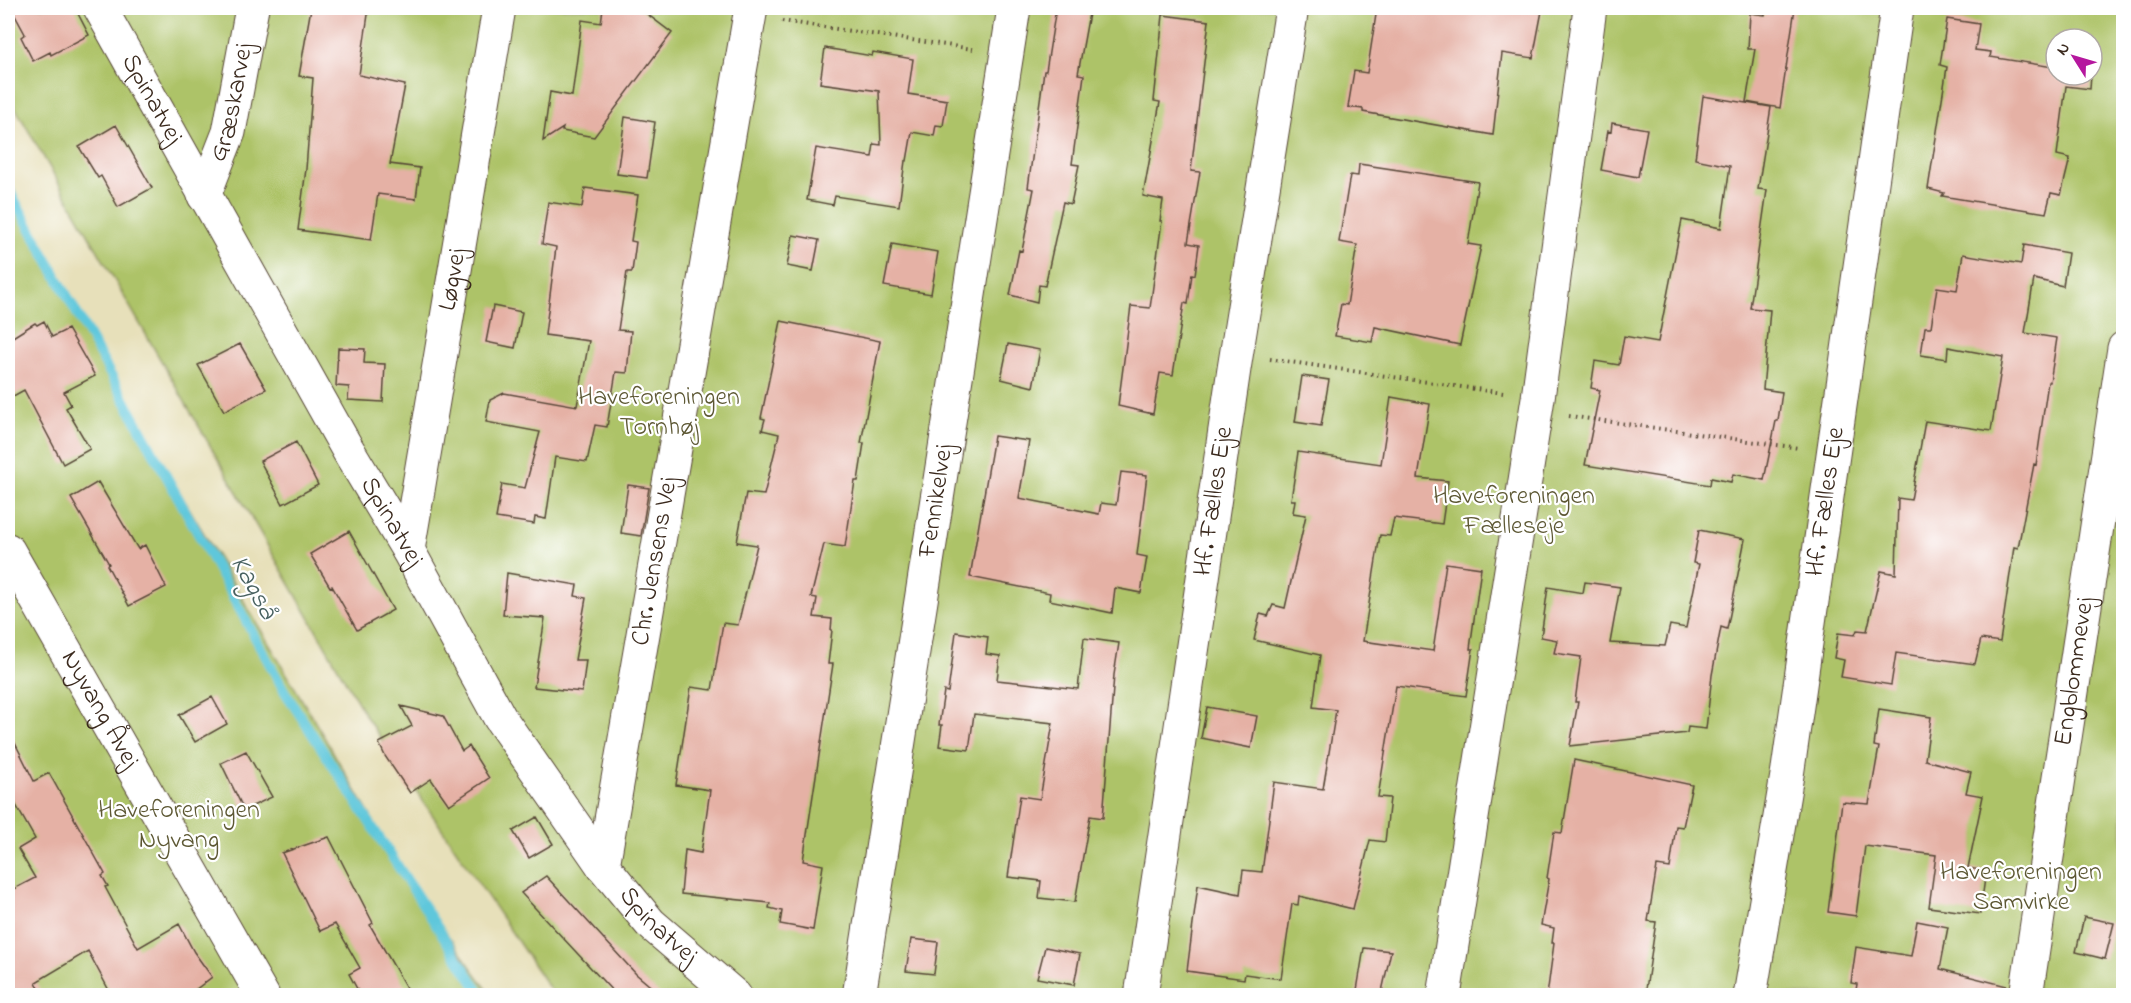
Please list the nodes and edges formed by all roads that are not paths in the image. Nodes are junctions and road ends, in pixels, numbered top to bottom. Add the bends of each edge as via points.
1 (100, 8) edge
2 (252, 8) edge
3 (500, 8) edge
4 (1014, 8) edge
5 (1292, 8) edge
6 (1590, 8) edge
7 (1897, 8) edge
8 (750, 12) edge
9 (204, 195) junction
10 (2124, 348) edge
11 (8, 550) edge
12 (408, 550) junction
13 (603, 866) junction
14 (262, 996) edge
15 (735, 996) edge
16 (859, 996) edge
17 (1141, 996) edge
18 (1444, 996) edge
19 (1750, 996) edge
20 (2026, 996) edge

1 - 9 lane, Spinatvej
2 - 9 lane, Græskarvej via 230,132
3 - 12 lane, Løgvej
4 - 16 lane, Fennikelvej
5 - 17 lane, Hf. Fælles Eje
6 - 18 lane via 1537,405
7 - 19 lane, Hf. Fælles Eje via 1788,769
8 - 13 lane, Chr. Jensens Vej
9 - 12 lane, Spinatvej
10 - 20 lane, Engblommevej
11 - 14 lane, Nyvang Åvej
12 - 13 lane, Spinatvej via 500,718
13 - 15 lane, Spinatvej via 650,923

